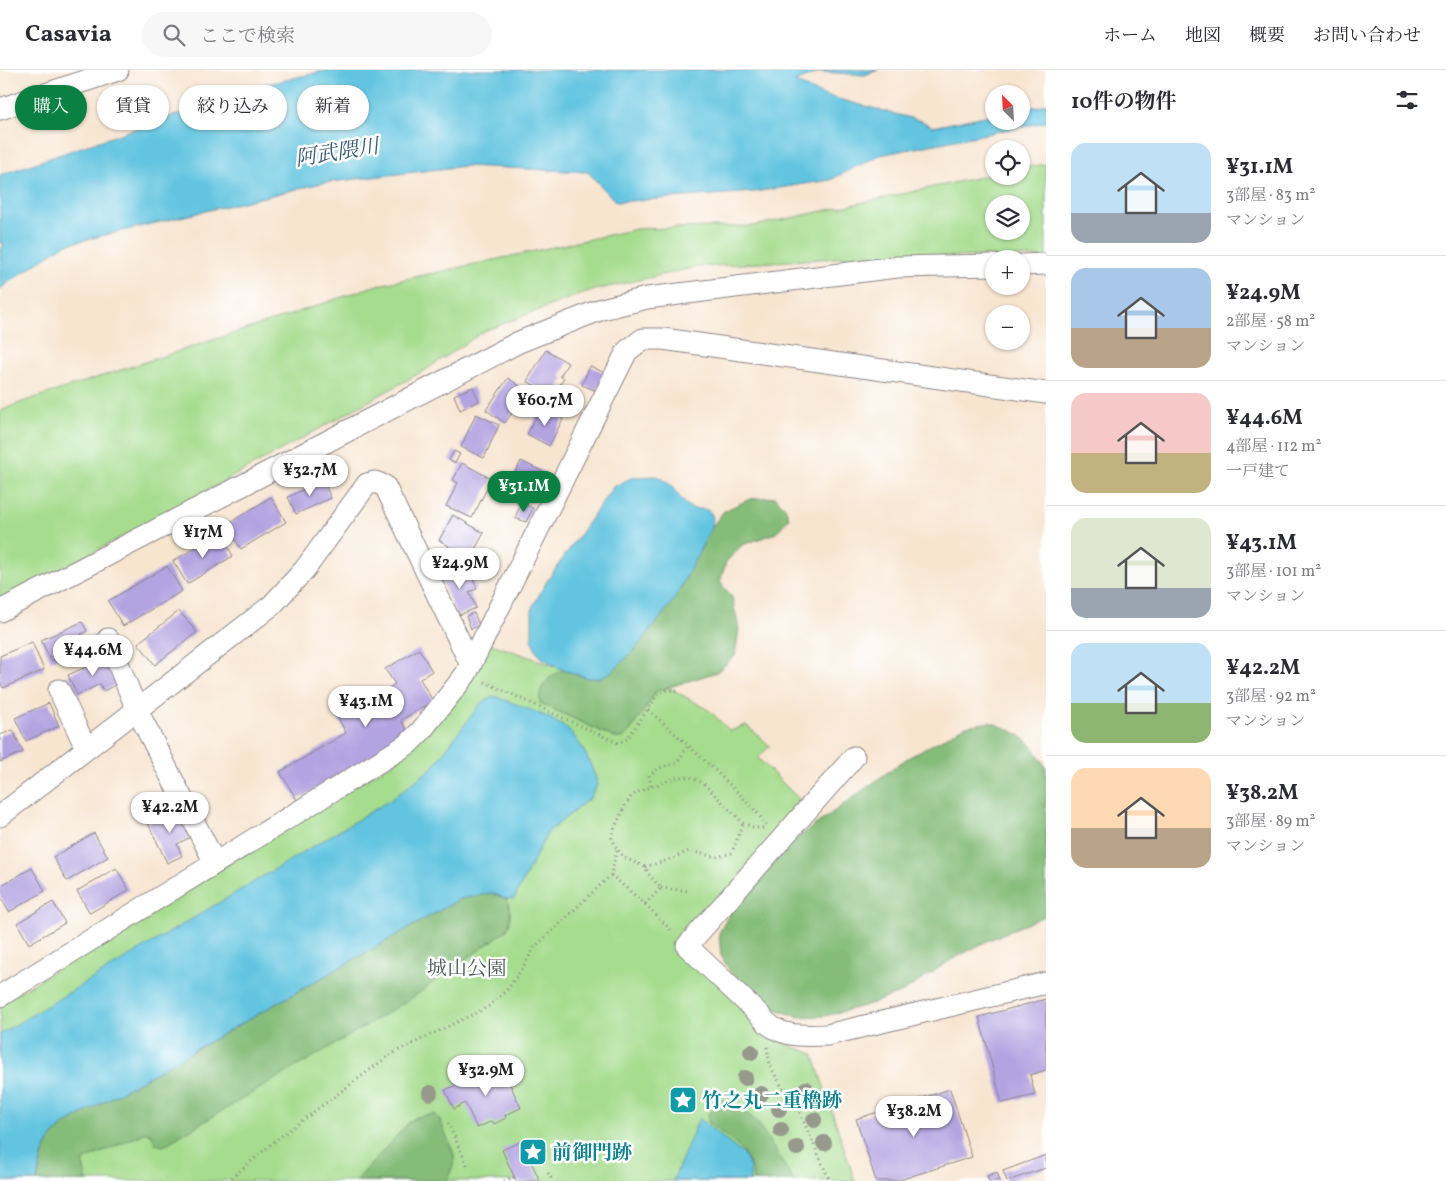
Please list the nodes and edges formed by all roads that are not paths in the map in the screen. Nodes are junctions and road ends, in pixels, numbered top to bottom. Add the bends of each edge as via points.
1 (118, 70) edge
2 (0, 109) edge
3 (1046, 264) edge
4 (985, 265) edge
5 (1030, 265) edge
6 (1046, 392) edge
7 (0, 611) edge
8 (108, 639) dead end
9 (468, 669) junction
10 (59, 690) dead end
11 (137, 710) junction
12 (86, 748) junction
13 (854, 757) dead end
14 (0, 816) edge
15 (215, 863) junction
16 (1046, 983) edge
17 (0, 996) edge

1 - 2 street
3 - 5 street
4 - 7 street via 897,267 647,298 602,310 519,342
6 - 9 street via 663,339 643,339 627,351
8 - 11 street
9 - 11 street via 385,486 375,482 367,484 305,568 272,605
9 - 15 street via 422,731 408,744
10 - 12 street
11 - 12 street
11 - 15 street
12 - 14 street
13 - 16 street via 687,946 766,1024 792,1036 827,1035
15 - 17 street

